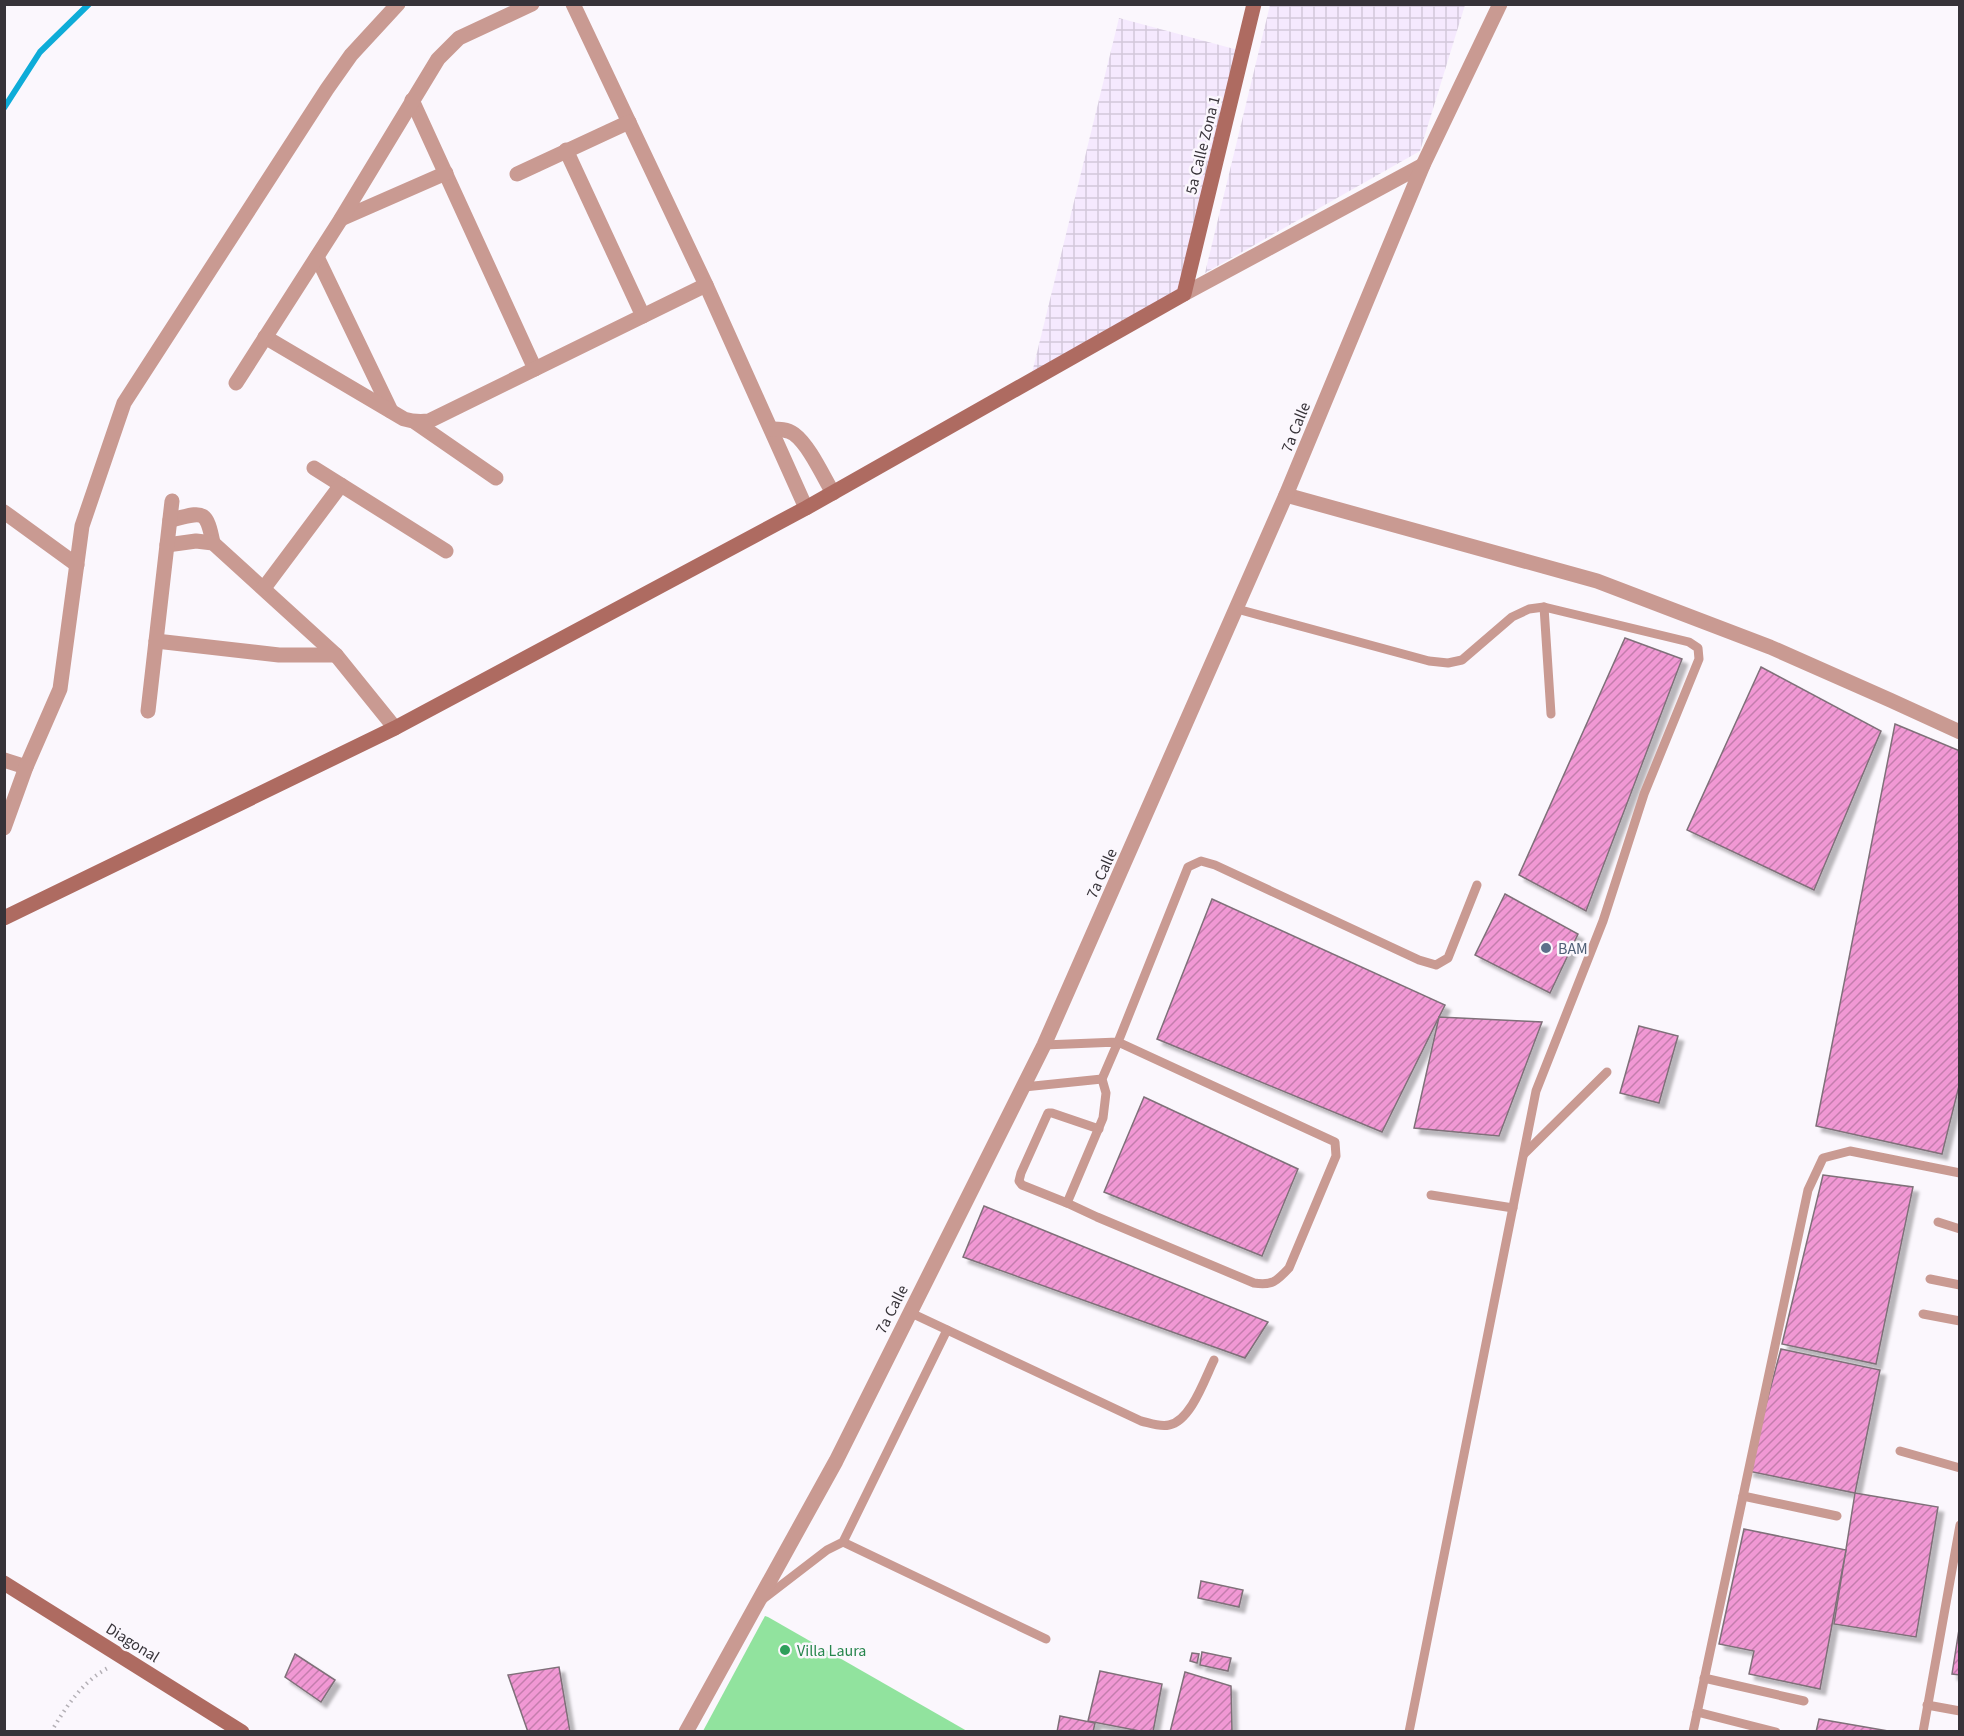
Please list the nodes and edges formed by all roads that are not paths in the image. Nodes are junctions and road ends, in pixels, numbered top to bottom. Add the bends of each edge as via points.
1 (398, 4) edge
2 (532, 4) edge
3 (573, 4) edge
4 (1254, 4) edge
5 (1500, 4) edge
6 (412, 100) junction
7 (629, 122) junction
8 (566, 150) junction
9 (1423, 165) junction
10 (446, 173) junction
11 (517, 174) dead end
12 (341, 219) junction
13 (317, 257) junction
14 (706, 285) junction
15 (1184, 294) junction
16 (643, 316) junction
17 (265, 337) junction
18 (535, 369) junction
19 (236, 383) dead end
20 (392, 412) junction
21 (415, 422) junction
22 (771, 429) junction
23 (314, 468) dead end
24 (496, 478) dead end
25 (341, 485) junction
26 (833, 493) junction
27 (1286, 495) junction
28 (172, 501) dead end
29 (806, 508) junction
30 (4, 512) edge
31 (170, 520) junction
32 (213, 543) junction
33 (167, 545) junction
34 (446, 551) dead end
35 (77, 565) junction
36 (264, 588) junction
37 (1544, 607) junction
38 (1237, 609) junction
39 (156, 641) junction
40 (336, 655) junction
41 (148, 711) dead end
42 (1551, 714) dead end
43 (395, 728) junction
44 (1959, 732) edge
45 (4, 760) edge
46 (26, 767) junction
47 (4, 828) edge
48 (1478, 885) dead end
49 (4, 918) edge
50 (1118, 1042) junction
51 (1044, 1045) junction
52 (1607, 1072) dead end
53 (1102, 1079) junction
54 (1023, 1087) junction
55 (1099, 1129) junction
56 (1524, 1155) junction
57 (1959, 1173) edge
58 (1431, 1195) dead end
59 (1067, 1203) junction
60 (1513, 1208) junction
61 (1938, 1222) dead end
62 (1959, 1229) edge
63 (1930, 1279) dead end
64 (1959, 1285) edge
65 (909, 1312) junction
66 (1923, 1314) dead end
67 (1959, 1321) edge
68 (947, 1330) junction
69 (1214, 1360) dead end
70 (1900, 1451) dead end
71 (1959, 1468) edge
72 (1743, 1496) junction
73 (1837, 1516) dead end
74 (1959, 1525) edge
75 (843, 1542) junction
76 (4, 1583) edge
77 (755, 1605) junction
78 (1046, 1639) dead end
79 (1704, 1678) junction
80 (1804, 1701) dead end
81 (1927, 1705) junction
82 (1697, 1712) junction
83 (1959, 1712) edge
84 (242, 1731) edge
85 (686, 1731) edge
86 (1409, 1731) edge
87 (1693, 1731) edge
88 (1776, 1731) edge
89 (1923, 1731) edge

1 - 35 street via 327,88 124,403 82,526
2 - 6 street via 459,38 438,59
3 - 7 street
4 - 15 street, 5a Calle Zona 1
5 - 9 street, 7a Calle
6 - 10 street
6 - 12 street
7 - 8 street
7 - 14 street
8 - 11 street
8 - 16 street
9 - 15 street
9 - 27 street, 7a Calle
10 - 12 street
10 - 18 street
12 - 13 street
13 - 17 street
13 - 20 street
14 - 16 street
14 - 22 street
15 - 26 street
16 - 18 street
17 - 19 street
17 - 20 street
18 - 21 street via 429,421
20 - 21 street
21 - 24 street
22 - 26 street via 795,435
22 - 29 street
23 - 25 street
25 - 34 street
25 - 36 street
26 - 29 street
27 - 38 street, 7a Calle
27 - 44 street via 1597,581 1770,647
28 - 31 street
29 - 43 street
30 - 35 street
31 - 32 street via 203,515
31 - 33 street
32 - 33 street
32 - 36 street
33 - 39 street
35 - 46 street via 60,689
36 - 40 street
37 - 38 lane via 1512,617 1462,660 1448,663
37 - 42 lane
37 - 56 lane via 1689,642 1698,648 1698,658 1644,794 1603,921 1536,1091
38 - 51 street, 7a Calle
39 - 40 street via 279,656
39 - 41 street
40 - 43 street
43 - 49 street
45 - 46 street
46 - 47 street
48 - 50 lane via 1448,958 1436,965 1201,861 1188,867
50 - 51 lane
50 - 53 lane
50 - 59 lane via 1325,1136 1335,1142 1336,1156 1289,1268 1266,1285
51 - 54 street, 7a Calle
52 - 56 lane
53 - 54 lane
53 - 55 lane via 1106,1093
54 - 65 street, 7a Calle
55 - 59 lane
55 - 59 lane via 1048,1113 1021,1173 1022,1185
56 - 60 lane
57 - 72 lane via 1850,1151 1823,1158 1808,1190
58 - 60 lane
60 - 86 lane
61 - 62 lane
63 - 64 lane
65 - 68 lane
65 - 77 street, 7a Calle via 836,1461
66 - 67 lane
68 - 69 lane via 1141,1421 1158,1425 1171,1425 1190,1410
68 - 75 lane
70 - 71 lane
72 - 73 lane
72 - 79 lane
74 - 81 lane
75 - 77 lane
75 - 78 lane
76 - 84 street, Diagonal
77 - 85 street, 7a Calle
79 - 80 lane
79 - 82 lane
81 - 83 lane
81 - 89 lane
82 - 87 lane
82 - 88 lane

